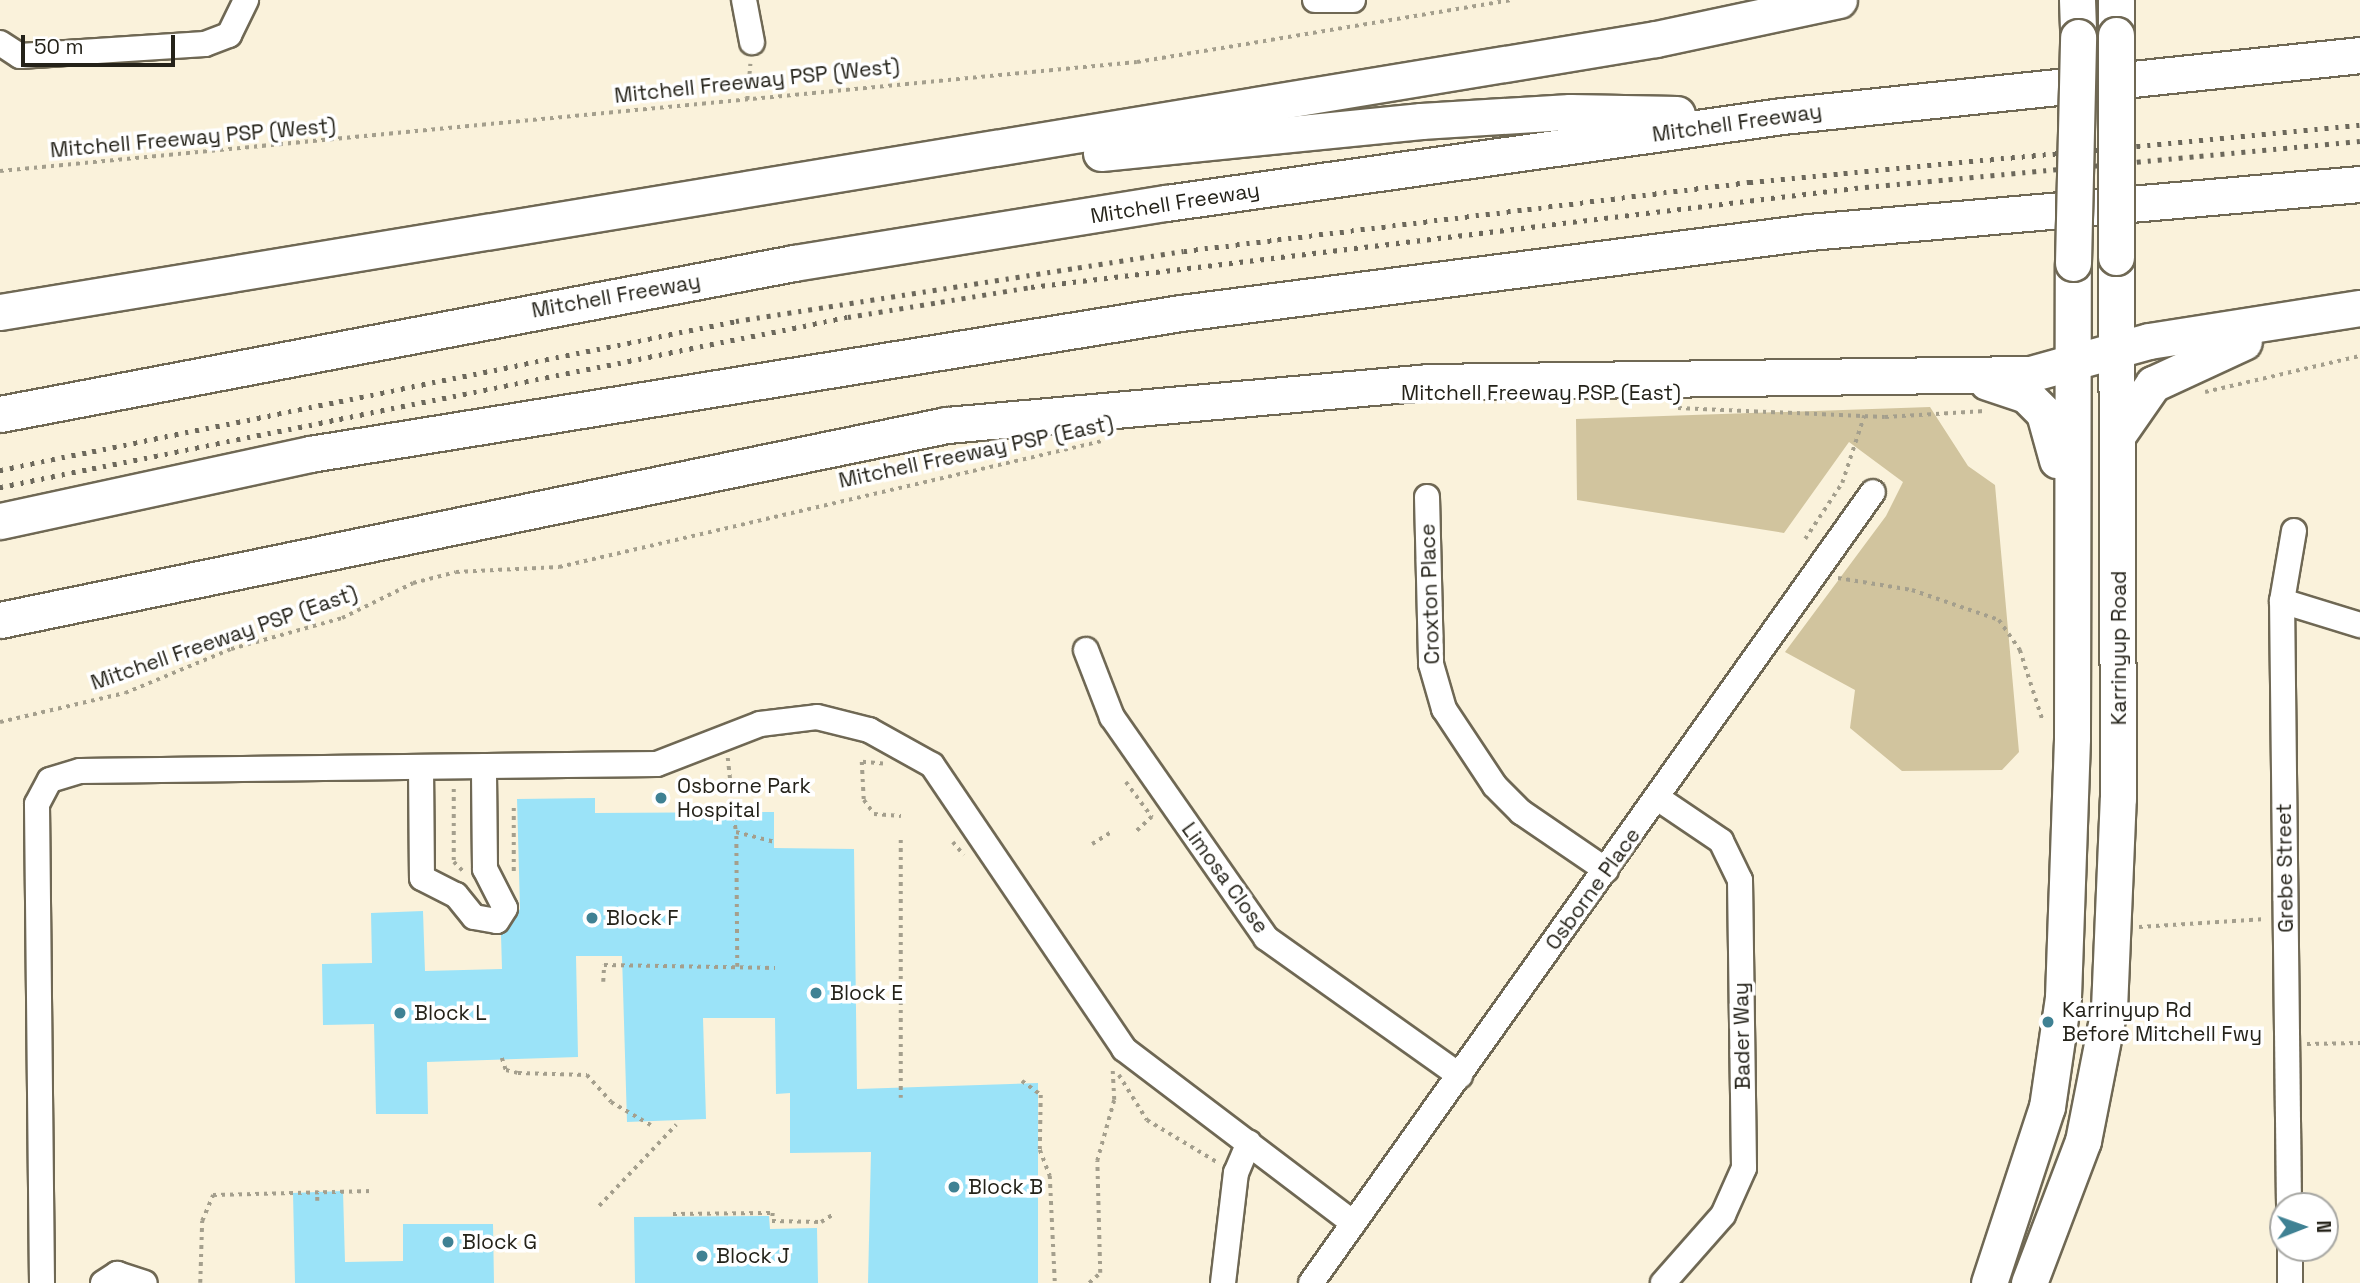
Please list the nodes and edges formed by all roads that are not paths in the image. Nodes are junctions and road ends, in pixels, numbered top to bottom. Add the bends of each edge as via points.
1 (246, 0) edge
2 (744, 0) edge
3 (1315, 0) edge
4 (1353, 0) edge
5 (1839, 0) edge
6 (2077, 0) edge
7 (2116, 0) edge
8 (752, 42) road end
9 (0, 43) edge
10 (2360, 55) edge
11 (1782, 116) junction
12 (2360, 184) edge
13 (770, 186) junction
14 (2360, 308) edge
15 (0, 312) edge
16 (2317, 316) junction
17 (2117, 349) junction
18 (2069, 365) junction
19 (1964, 376) junction
20 (0, 414) edge
21 (2119, 433) junction
22 (1873, 492) dead end
23 (1427, 497) dead end
24 (0, 521) edge
25 (2294, 531) dead end
26 (2072, 554) junction
27 (158, 590) junction
28 (2282, 601) junction
29 (0, 620) edge
30 (2360, 625) edge
31 (0, 645) edge
32 (1086, 650) dead end
33 (484, 766) junction
34 (421, 767) junction
35 (1660, 799) junction
36 (1606, 870) junction
37 (2109, 1009) junction
38 (1460, 1076) junction
39 (2047, 1107) junction
40 (1249, 1143) junction
41 (2289, 1192) edge
42 (1353, 1223) junction
43 (2290, 1262) edge
44 (42, 1283) edge
45 (103, 1283) edge
46 (145, 1283) edge
47 (1223, 1283) edge
48 (1311, 1283) edge
49 (1662, 1283) edge
50 (1989, 1283) edge
51 (2029, 1283) edge
52 (2290, 1283) edge

1 - 9 street via 229,35 205,44 20,56
2 - 8 street
3 - 4 street
5 - 13 highway via 1656,39
6 - 18 highway, bridge
7 - 17 highway, Karrinyup Road, bridge
10 - 11 highway, Mitchell Freeway
11 - 13 highway via 1570,112 1421,121
11 - 20 highway, Mitchell Freeway via 794,263
12 - 24 highway via 1809,232 1194,311 310,454
13 - 15 highway
14 - 16 highway
16 - 17 highway
16 - 21 highway via 2197,359 2153,384
17 - 18 highway
17 - 21 highway, Karrinyup Road
18 - 19 highway
18 - 26 highway
19 - 26 highway via 2026,395 2044,413 2053,429
19 - 27 highway via 1427,382 947,425
21 - 37 highway, Karrinyup Road via 2118,798
22 - 35 street, Osborne Place
23 - 36 street, Croxton Place via 1431,664 1444,709 1504,794
25 - 28 street, Grebe Street
26 - 39 highway via 2068,897
27 - 29 highway
27 - 31 highway
28 - 30 street
28 - 41 street, Grebe Street
32 - 38 street, Limosa Close via 1112,717 1266,938
33 - 34 street
33 - 34 street via 485,869 505,908 497,922 474,917 456,895 422,878
33 - 40 street via 657,764 760,724 817,718 869,730 932,765 1101,1023 1124,1049
34 - 44 street via 80,771 50,779 37,804
35 - 36 street, Osborne Place
35 - 49 street, Bader Way via 1721,841 1740,880 1744,1168 1723,1215
36 - 38 street, Osborne Place
37 - 39 highway via 2094,998 2077,1008
37 - 51 highway, Karrinyup Road via 2083,1141
38 - 42 street, Osborne Place
39 - 50 highway
40 - 42 street
40 - 47 street via 1236,1173
42 - 48 street, Osborne Place
43 - 52 street
45 - 46 street via 117,1274

